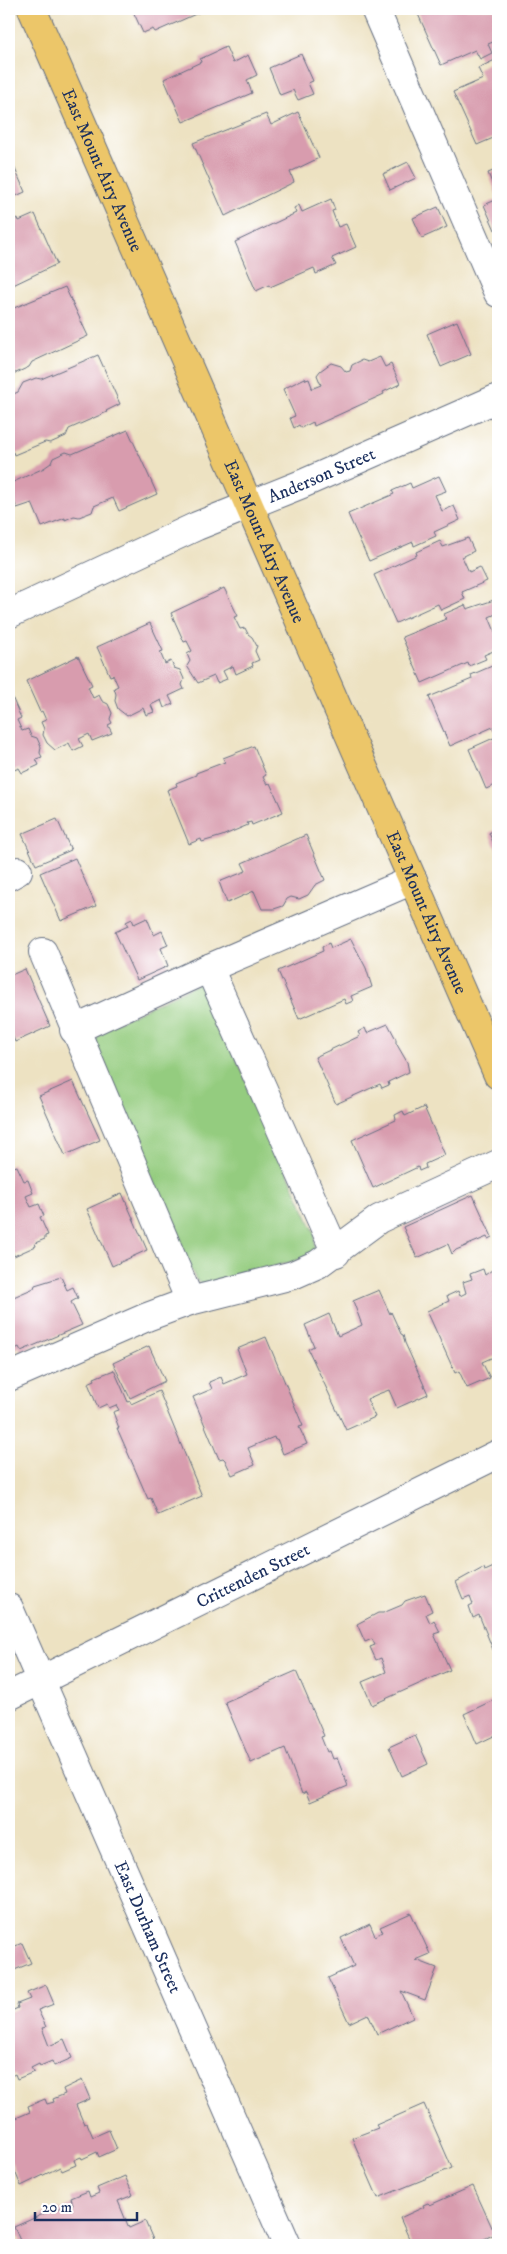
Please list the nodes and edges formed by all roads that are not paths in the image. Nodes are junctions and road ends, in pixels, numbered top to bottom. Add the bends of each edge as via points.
1 (32, 9) edge
2 (375, 9) edge
3 (498, 293) edge
4 (498, 398) edge
5 (250, 506) junction
6 (9, 614) edge
7 (413, 880) junction
8 (42, 952) dead end
9 (209, 968) junction
10 (74, 1030) junction
11 (498, 1075) edge
12 (498, 1164) edge
13 (336, 1253) junction
14 (190, 1301) junction
15 (9, 1376) edge
16 (498, 1454) edge
17 (9, 1608) edge
18 (41, 1681) junction
19 (9, 1696) edge
20 (287, 2245) edge

1 - 5 main road, East Mount Airy Avenue
2 - 3 street
4 - 5 street, Anderson Street
5 - 6 street, Anderson Street via 197,526
5 - 7 main road, East Mount Airy Avenue
7 - 9 street
7 - 11 main road, East Mount Airy Avenue
8 - 10 street
9 - 10 street
9 - 13 street
10 - 14 street
12 - 13 street via 379,1219
13 - 14 street via 293,1276
14 - 15 street
16 - 18 street, Crittenden Street
17 - 18 street, East Durham Street
18 - 19 street, Crittenden Street
18 - 20 street, East Durham Street

